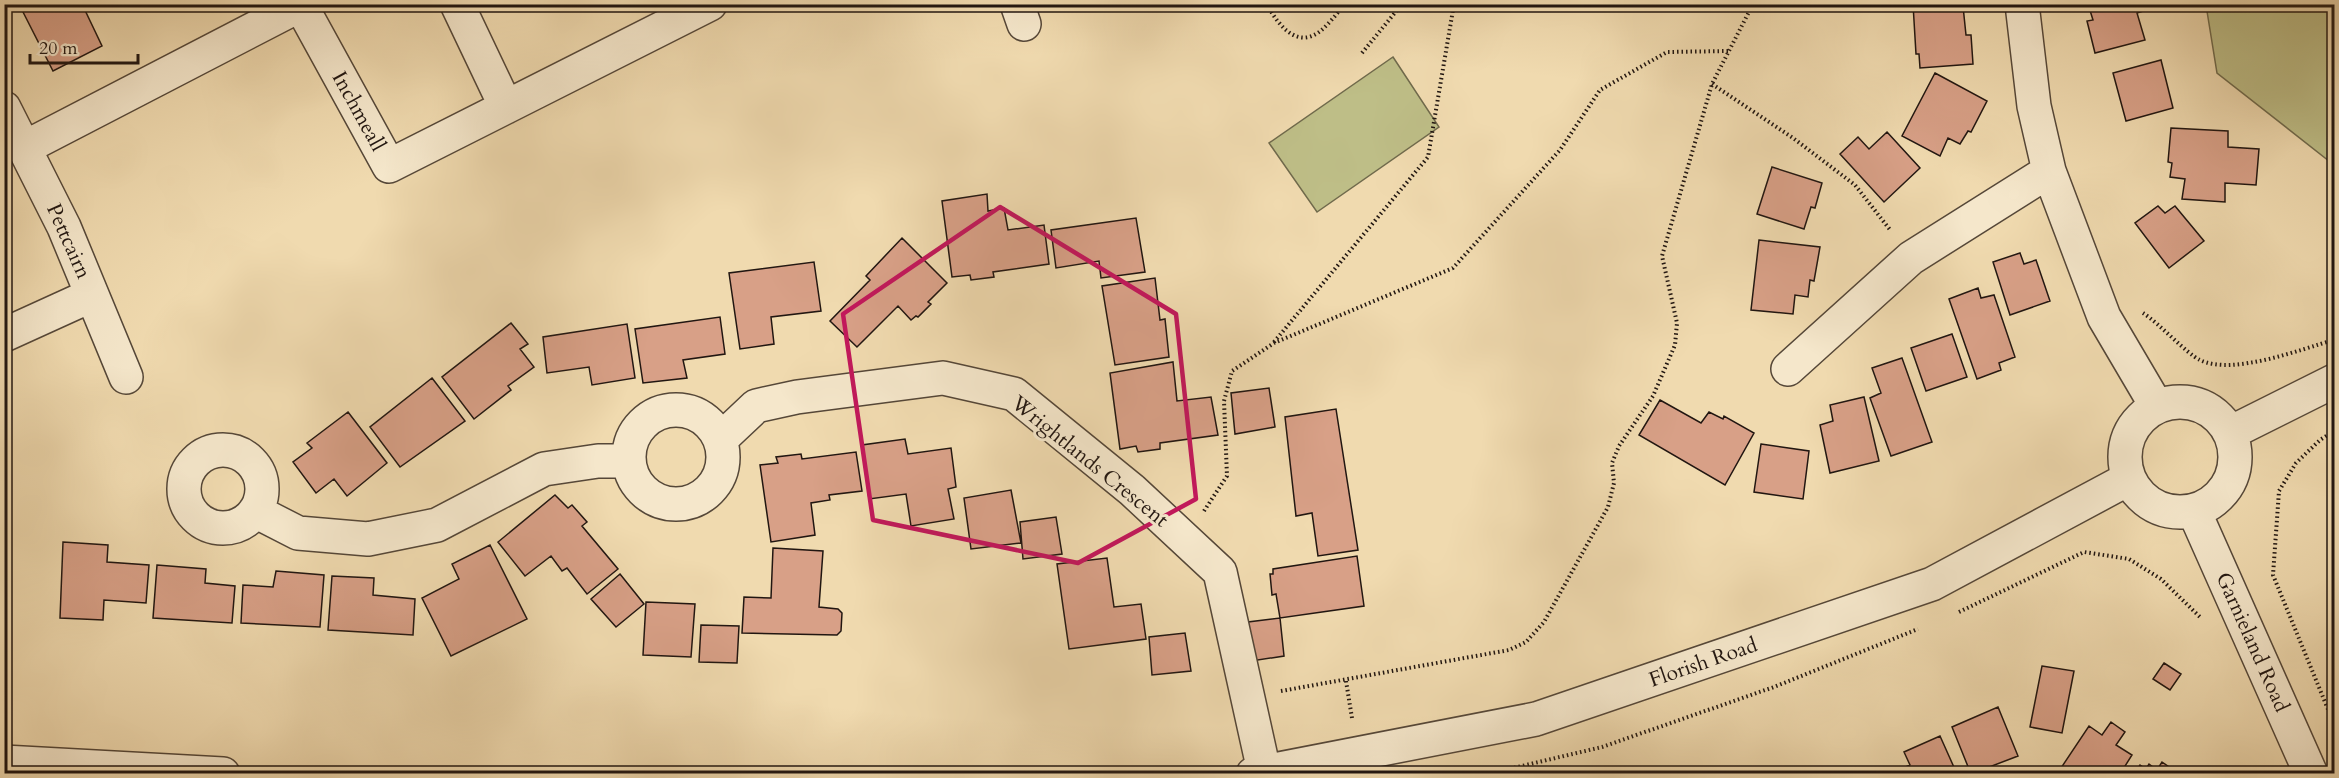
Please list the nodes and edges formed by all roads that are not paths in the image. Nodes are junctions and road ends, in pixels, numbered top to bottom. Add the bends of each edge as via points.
1 (457, 4) edge
2 (710, 4) edge
3 (2022, 4) edge
4 (300, 5) edge
5 (506, 107) junction
6 (4, 108) edge
7 (24, 148) junction
8 (2049, 171) junction
9 (92, 295) junction
10 (4, 335) edge
11 (1788, 369) dead end
12 (126, 377) dead end
13 (2334, 381) edge
14 (2157, 406) junction
15 (2230, 433) junction
16 (720, 440) junction
17 (628, 461) junction
18 (2128, 479) junction
19 (2194, 511) junction
20 (255, 512) dead end
21 (4, 762) edge
22 (1258, 772) edge
23 (223, 774) edge
24 (2311, 774) edge

1 - 5 street
2 - 5 street, Inchmeall
3 - 8 street via 2034,106
4 - 5 street, Inchmeall via 389,166
4 - 7 street
6 - 7 street, Pettcairn
7 - 9 street, Pettcairn via 64,226
8 - 11 street via 1911,258
8 - 14 street via 2104,317
9 - 10 street
9 - 12 street, Pettcairn
13 - 15 street
14 - 15 street via 2191,402 2207,408
14 - 18 street via 2143,416 2128,437 2124,462
15 - 19 street via 2235,449 2230,480 2221,494
16 - 17 street via 713,427 694,414 672,409 657,412 635,432
16 - 17 street via 721,472 701,497 686,503 670,504 648,495 632,477
16 - 22 street, Wrightlands Crescent via 756,406 797,397 943,378 1014,394 1132,490 1220,572 1248,697
17 - 20 street via 544,469 437,525 368,539 298,533
18 - 19 street via 2148,503 2178,513
18 - 22 street, Florish Road via 1932,584 1547,715
19 - 24 street, Garnieland Road
21 - 23 street

